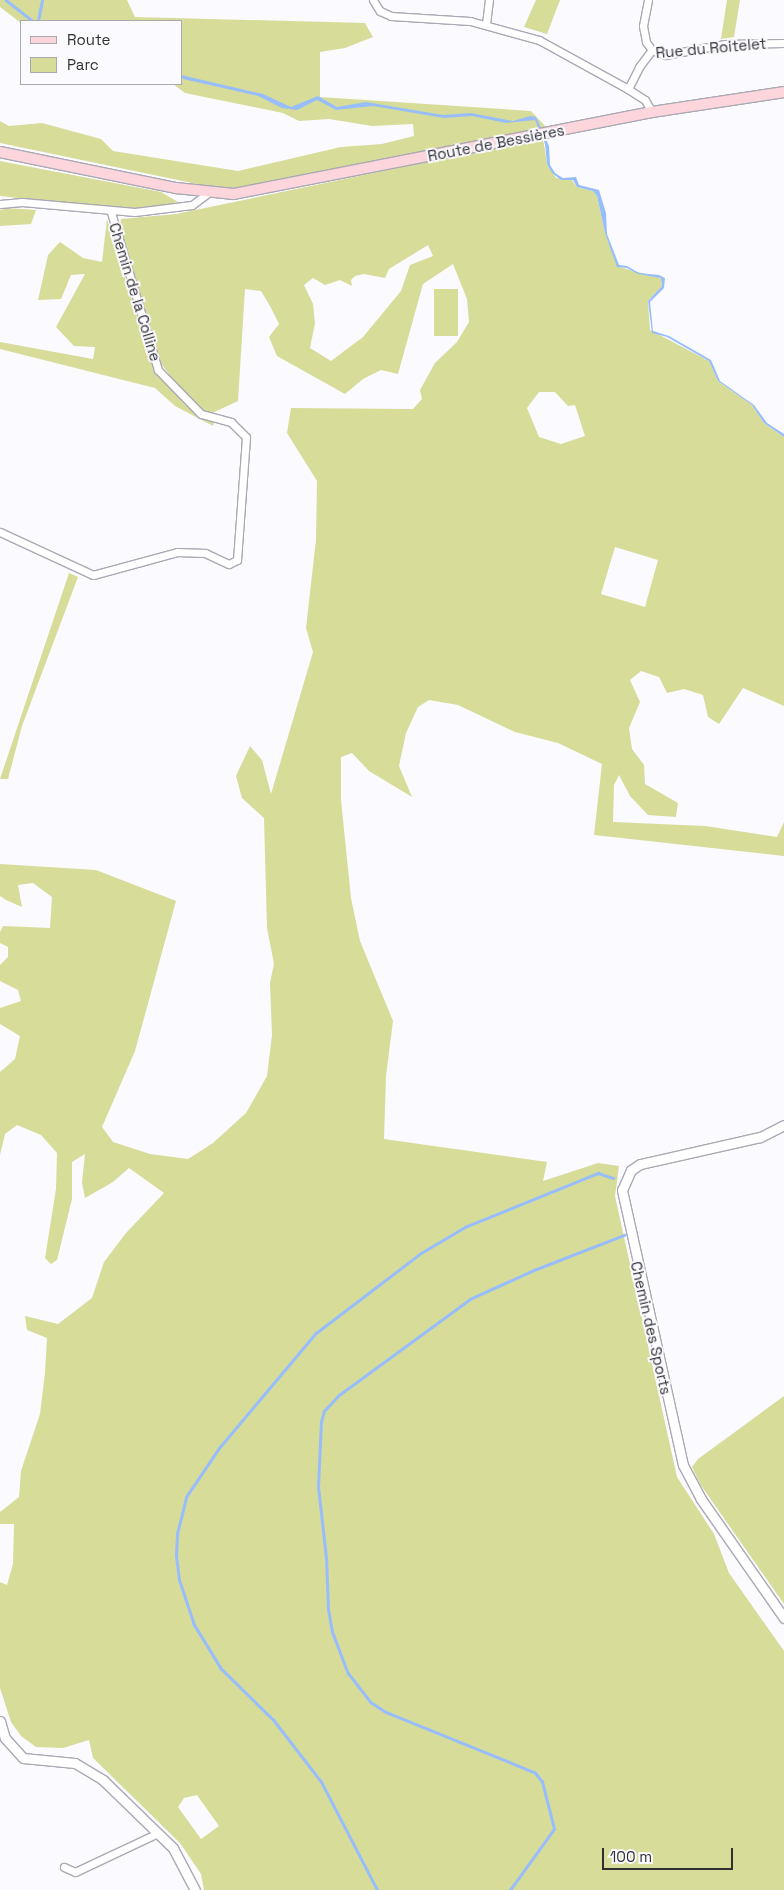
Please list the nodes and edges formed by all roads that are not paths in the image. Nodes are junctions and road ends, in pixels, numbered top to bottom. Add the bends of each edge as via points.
1 (373, 0) edge
2 (489, 0) edge
3 (648, 0) edge
4 (486, 24) junction
5 (784, 43) edge
6 (652, 50) junction
7 (628, 89) junction
8 (784, 92) edge
9 (652, 112) junction
10 (0, 152) edge
11 (208, 193) junction
12 (0, 204) edge
13 (111, 212) junction
14 (0, 532) edge
15 (784, 1125) edge
16 (784, 1618) edge
17 (0, 1721) edge
18 (158, 1832) junction
19 (64, 1867) dead end
20 (196, 1890) edge

1 - 4 street via 380,11 391,16
2 - 4 street
3 - 6 street via 643,26 646,42
4 - 7 street via 540,40
5 - 6 street, Rue du Roitelet via 725,44 665,55
6 - 7 street, Rue du Roitelet
7 - 9 street via 651,105
8 - 9 main road, Route de Bessières
9 - 11 main road, Route de Bessières via 255,192
10 - 11 main road, Route de Bessières
11 - 13 street via 192,205 159,211
12 - 13 street via 22,202
13 - 14 street, Chemin de la Colline via 158,370 201,414 231,422 246,437 239,552 234,563 224,563 194,551 177,552 93,575
15 - 16 street, Chemin des Sports via 760,1137 640,1164 631,1170 622,1190 683,1465 701,1499
17 - 18 street via 5,1738 22,1758 75,1762 87,1768
18 - 19 street via 75,1872
18 - 20 street via 182,1861

